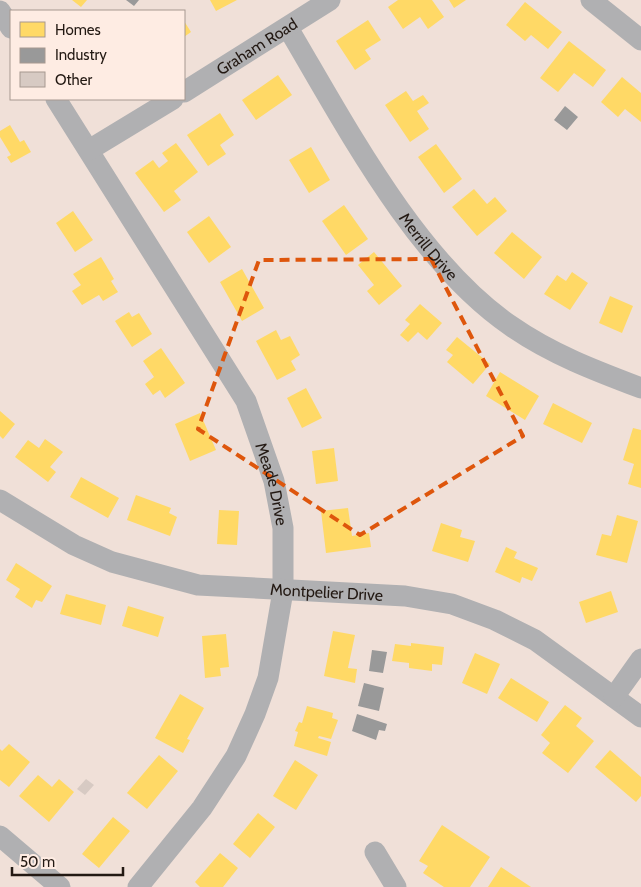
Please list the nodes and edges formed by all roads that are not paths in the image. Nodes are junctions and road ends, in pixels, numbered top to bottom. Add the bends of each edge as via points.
1 (330, 0) edge
2 (591, 0) edge
3 (0, 11) edge
4 (10, 26) edge
5 (288, 28) junction
6 (641, 40) edge
7 (185, 91) edge
8 (57, 100) edge
9 (171, 100) edge
10 (89, 150) junction
11 (641, 388) edge
12 (0, 500) edge
13 (283, 591) junction
14 (641, 659) edge
15 (614, 697) junction
16 (641, 717) edge
17 (0, 836) edge
18 (375, 852) dead end
19 (60, 887) edge
20 (138, 887) edge
21 (396, 887) edge

1 - 5 street, Graham Road
2 - 6 street
3 - 4 street
5 - 7 street, Graham Road
5 - 11 street, Merrill Drive via 399,209 438,258 471,292 510,326 552,352
8 - 10 street, Meade Drive
9 - 10 street
10 - 13 street, Meade Drive via 246,401 274,481 283,528
12 - 13 street, Montpelier Drive via 74,545 112,562 198,585
13 - 15 street, Montpelier Drive via 404,596 452,604 535,640
13 - 20 street, Meade Drive via 268,678 236,756 202,808
14 - 15 street
15 - 16 street, Montpelier Drive
17 - 19 street
18 - 21 street

